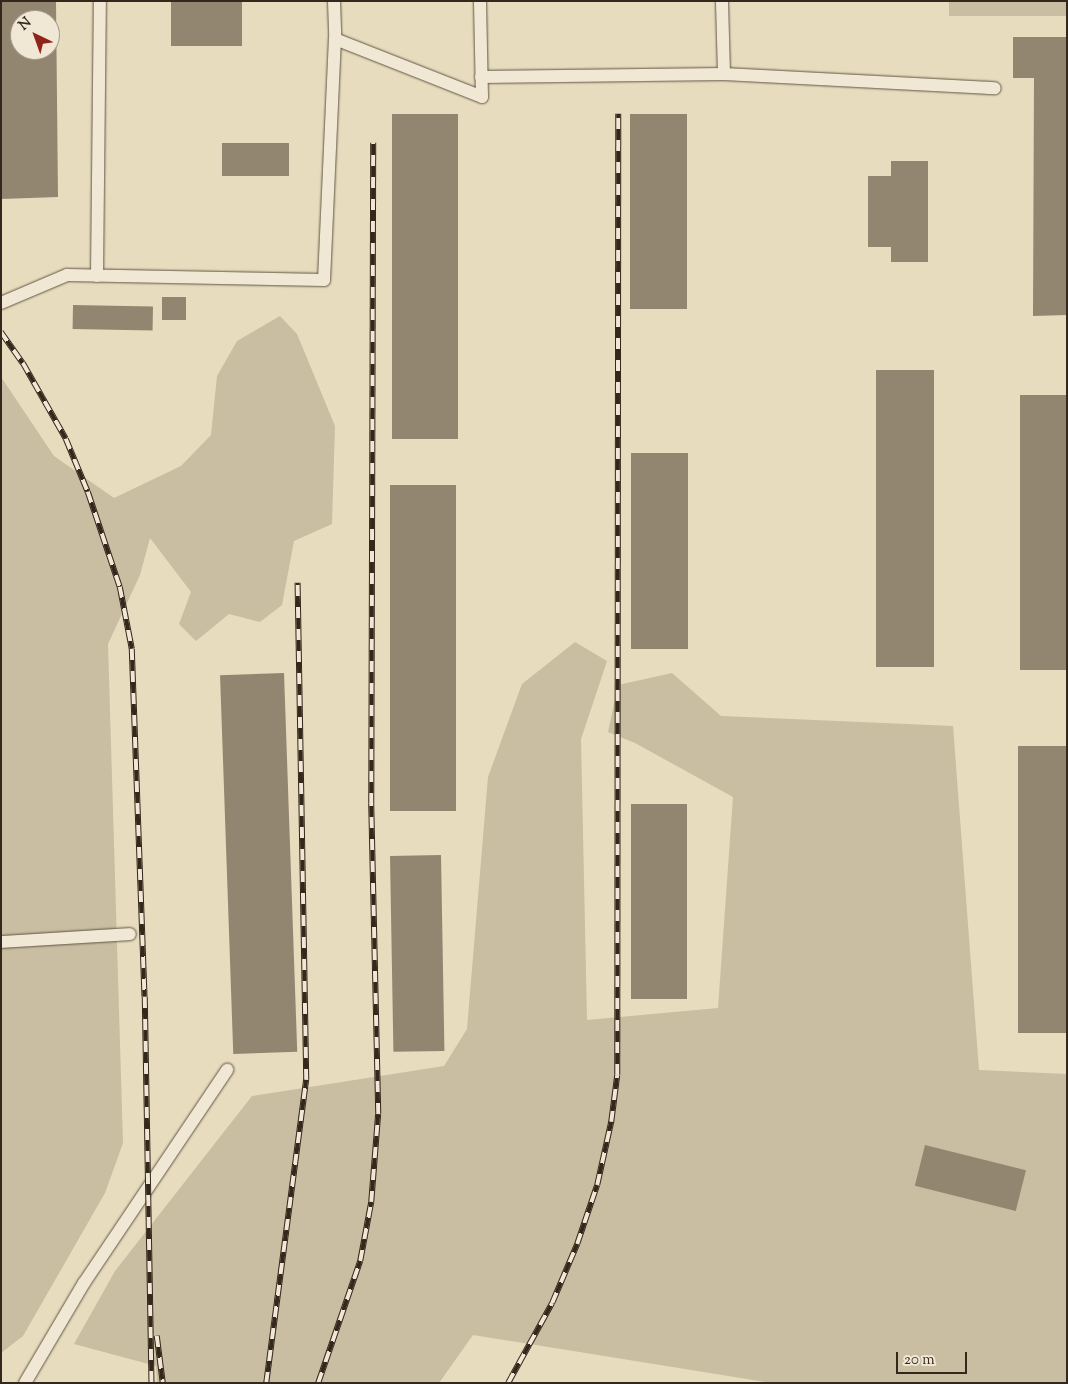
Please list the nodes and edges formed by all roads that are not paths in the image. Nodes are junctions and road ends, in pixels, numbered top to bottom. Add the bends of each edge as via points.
1 (100, 1) edge
2 (334, 1) edge
3 (480, 1) edge
4 (722, 1) edge
5 (335, 39) junction
6 (724, 74) junction
7 (481, 76) junction
8 (995, 88) dead end
9 (97, 276) junction
10 (1, 303) edge
11 (130, 934) dead end
12 (1, 942) edge
13 (227, 1070) dead end
14 (25, 1383) edge

1 - 9 lane
2 - 5 lane
3 - 7 lane
4 - 6 lane
5 - 7 lane via 482,97
5 - 9 lane via 324,280
6 - 7 lane
6 - 8 lane
9 - 10 lane via 67,276
11 - 12 lane
13 - 14 lane via 89,1274

